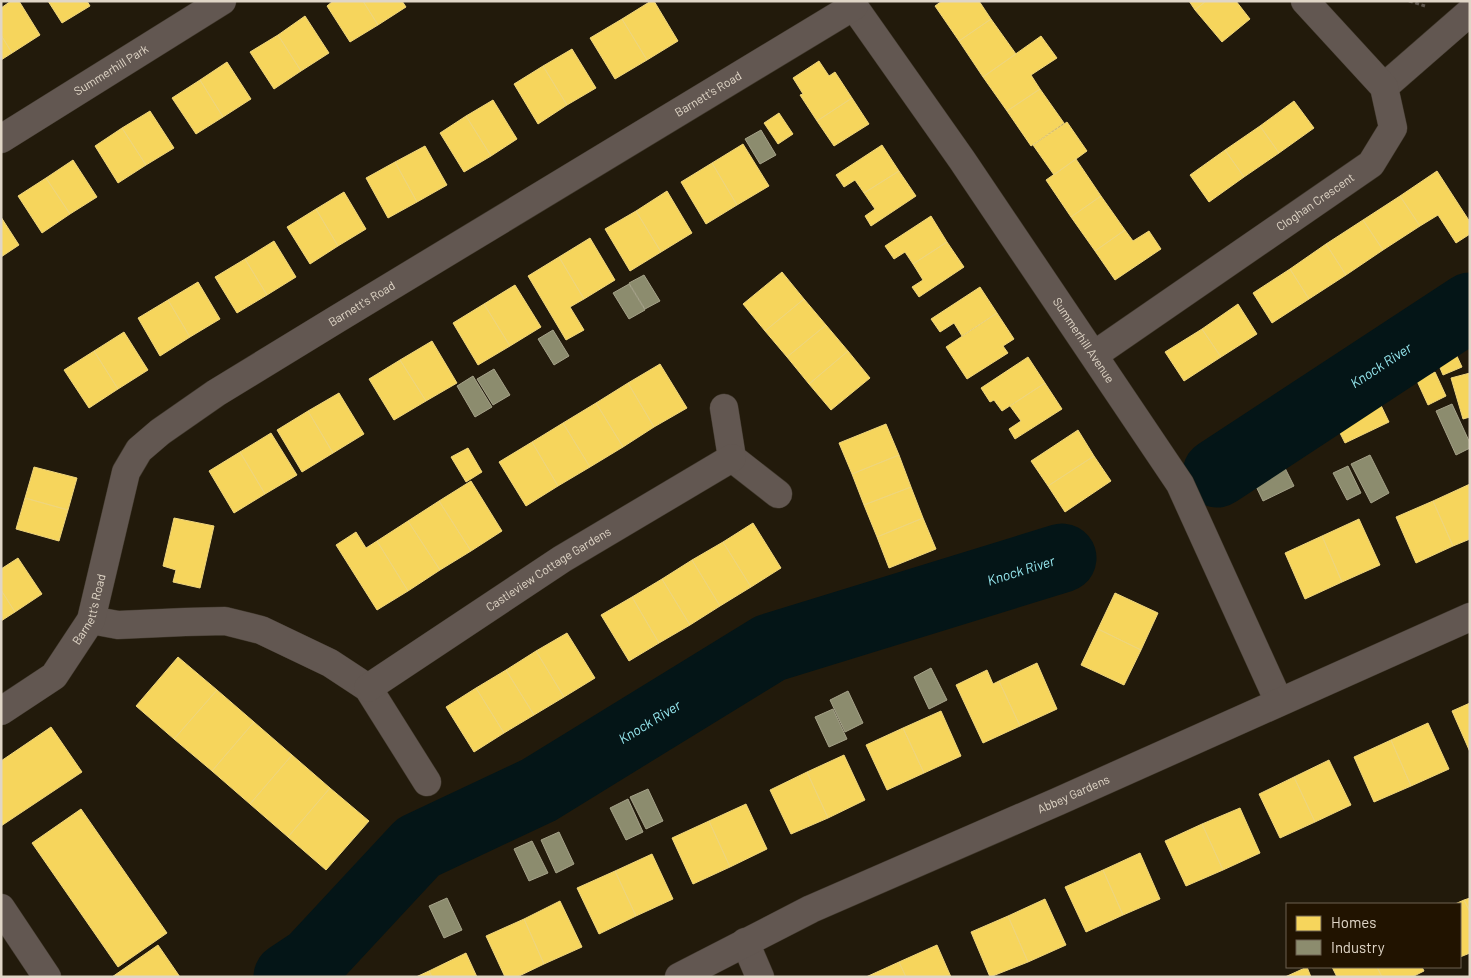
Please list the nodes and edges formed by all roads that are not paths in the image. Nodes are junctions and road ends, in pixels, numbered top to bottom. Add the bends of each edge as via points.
1 (222, 1) edge
2 (1304, 1) edge
3 (852, 4) edge
4 (1470, 12) edge
5 (1384, 87) junction
6 (1, 139) edge
7 (1094, 355) junction
8 (724, 408) dead end
9 (732, 458) junction
10 (778, 494) dead end
11 (1470, 617) edge
12 (92, 620) junction
13 (368, 688) junction
14 (1279, 702) junction
15 (1, 711) edge
16 (427, 782) dead end
17 (1, 908) edge
18 (745, 942) junction
19 (47, 977) edge
20 (679, 977) edge
21 (760, 977) edge

1 - 6 street, Summerhill Park
2 - 5 street
3 - 7 street, Summerhill Avenue
3 - 12 street, Barnett's Road via 216,393 160,432 139,450 126,472
4 - 5 street
5 - 7 street, Cloghan Crescent via 1392,128 1371,164
7 - 14 street, Summerhill Avenue via 1180,484
8 - 9 street
9 - 10 street
9 - 13 street, Castleview Cottage Gardens via 562,559
11 - 14 street, Abbey Gardens
12 - 13 street via 118,625 225,622 261,630 330,664
12 - 15 street, Barnett's Road via 54,676
13 - 16 street
14 - 18 street, Abbey Gardens via 811,909
17 - 19 street
18 - 20 street, Abbey Gardens
18 - 21 street

